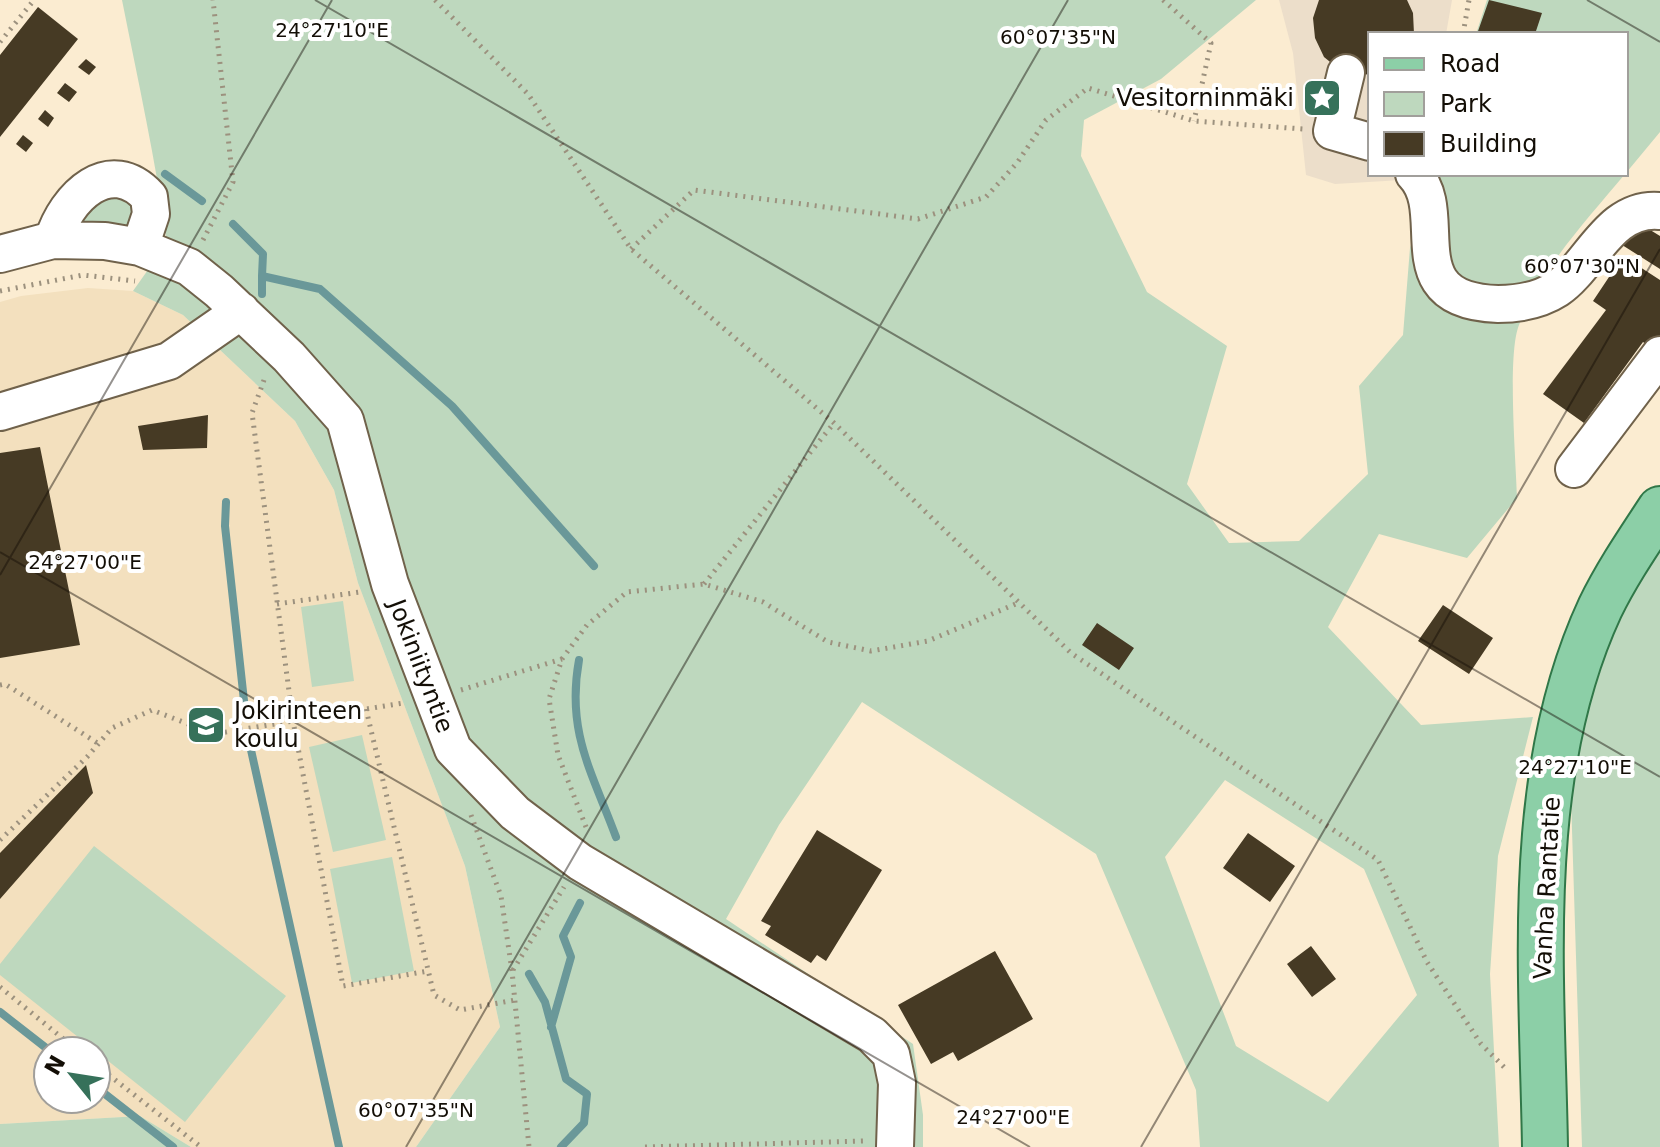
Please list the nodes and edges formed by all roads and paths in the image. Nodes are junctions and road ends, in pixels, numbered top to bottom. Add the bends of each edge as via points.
1 (34, 0) edge
2 (213, 0) edge
3 (435, 0) edge
4 (1163, 0) edge
5 (1469, 0) edge
6 (1463, 32) edge
7 (0, 42) edge
8 (1346, 73) dead end
9 (1194, 121) junction
10 (1332, 131) junction
11 (1368, 141) edge
12 (1415, 176) edge
13 (1660, 211) edge
14 (53, 240) junction
15 (140, 247) junction
16 (631, 249) junction
17 (0, 254) edge
18 (189, 267) junction
19 (146, 284) dead end
20 (0, 291) edge
21 (241, 311) junction
22 (1660, 355) edge
23 (264, 380) dead end
24 (0, 412) edge
25 (834, 423) junction
26 (1574, 469) dead end
27 (1660, 509) edge
28 (704, 584) junction
29 (373, 590) dead end
30 (1018, 603) junction
31 (277, 604) junction
32 (562, 659) junction
33 (0, 685) edge
34 (420, 701) junction
35 (366, 709) junction
36 (293, 721) junction
37 (99, 744) junction
38 (0, 840) edge
39 (580, 862) junction
40 (428, 971) junction
41 (0, 987) edge
42 (515, 1000) junction
43 (58, 1035) edge
44 (112, 1077) edge
45 (1513, 1078) dead end
46 (895, 1144) edge
47 (201, 1147) edge
48 (529, 1147) edge
49 (645, 1147) edge
50 (1545, 1147) edge

1 - 7 path
2 - 18 path via 233,182
3 - 16 path via 528,94
4 - 9 path via 1211,43
5 - 6 path
8 - 10 street
9 - 10 path
9 - 16 path via 1088,88 1046,120 986,197 918,219 694,190
10 - 11 street
12 - 13 street via 1425,193 1438,274 1448,291 1480,302 1516,302 1547,294 1608,233 1645,212
14 - 15 street, Jokiniityntie
14 - 15 street via 66,212 109,176 127,179 149,197 151,214
14 - 17 street, Jokiniityntie
15 - 18 street, Jokiniityntie
16 - 25 path
18 - 21 street, Jokiniityntie
19 - 20 path via 83,275
21 - 24 street via 169,361
21 - 34 street, Jokiniityntie via 345,420
22 - 26 street
23 - 31 path via 252,413
25 - 28 path
25 - 30 path
27 - 50 main road, Vanha Rantatie via 1601,608 1582,654 1555,753 1543,895
28 - 30 path via 763,602 828,642 871,651 928,641
28 - 32 path via 627,592 587,625
29 - 31 path
30 - 45 path via 1071,653 1378,860 1427,962 1481,1044
31 - 36 path
32 - 34 path
32 - 39 path via 549,699 558,755 588,835
33 - 37 path
34 - 35 path
34 - 39 street, Jokiniityntie via 453,749 515,813
35 - 36 path
35 - 40 path
36 - 37 path via 214,734 152,710 112,728
36 - 40 path via 343,986
37 - 38 path
39 - 42 path via 512,971
39 - 46 street, Jokiniityntie via 872,1035 891,1054
40 - 42 path via 434,995 460,1010
41 - 43 path
42 - 48 path
44 - 47 path
46 - 49 path

